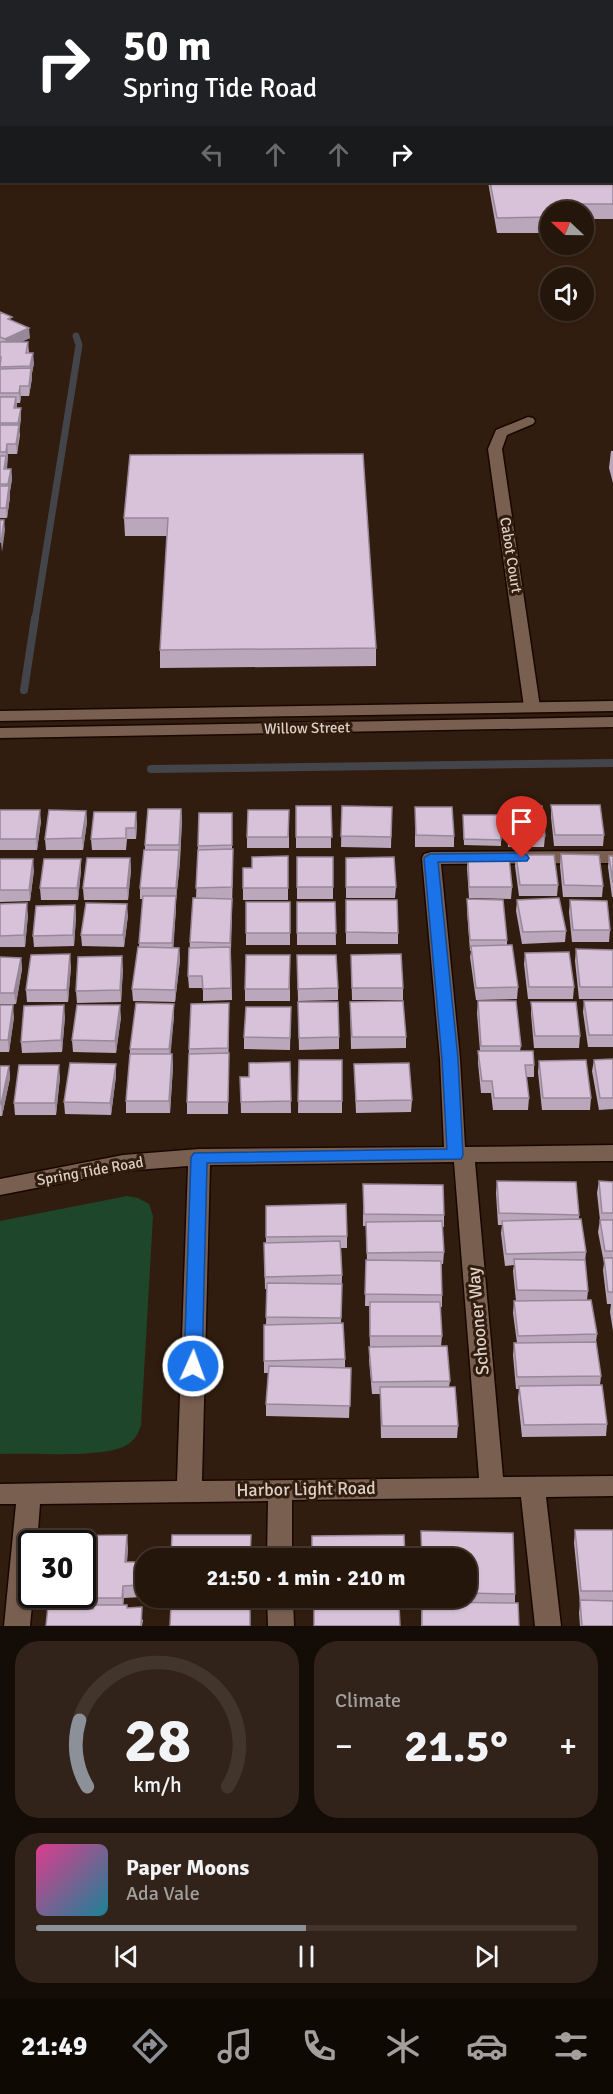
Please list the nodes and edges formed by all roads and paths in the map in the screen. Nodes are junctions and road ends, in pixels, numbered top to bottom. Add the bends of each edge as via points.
1 (528, 421) dead end
2 (613, 706) edge
3 (532, 707) junction
4 (0, 716) edge
5 (613, 722) edge
6 (0, 733) edge
7 (613, 857) edge
8 (613, 1153) edge
9 (460, 1155) junction
10 (199, 1157) junction
11 (0, 1187) edge
12 (613, 1486) edge
13 (532, 1487) junction
14 (492, 1488) junction
15 (189, 1490) junction
16 (280, 1490) junction
17 (29, 1493) junction
18 (0, 1494) edge
19 (280, 1548) edge
20 (280, 1608) edge
21 (17, 1626) edge
22 (281, 1626) edge
23 (548, 1626) edge

1 - 3 street, Cabot Court via 501,433 495,449
2 - 3 street, Willow Street
3 - 4 street, Willow Street
5 - 6 street, Willow Street
7 - 9 street, Schooner Way via 430,858
8 - 9 street, Spring Tide Road
9 - 10 street, Spring Tide Road
9 - 14 street, Schooner Way
10 - 11 street, Spring Tide Road via 123,1163
10 - 15 street
12 - 13 street, Harbor Light Road
13 - 14 street, Harbor Light Road
13 - 23 street
14 - 16 street, Harbor Light Road
15 - 16 street, Harbor Light Road
15 - 17 street, Harbor Light Road
16 - 19 street
17 - 18 street, Harbor Light Road
17 - 21 street
20 - 22 street

